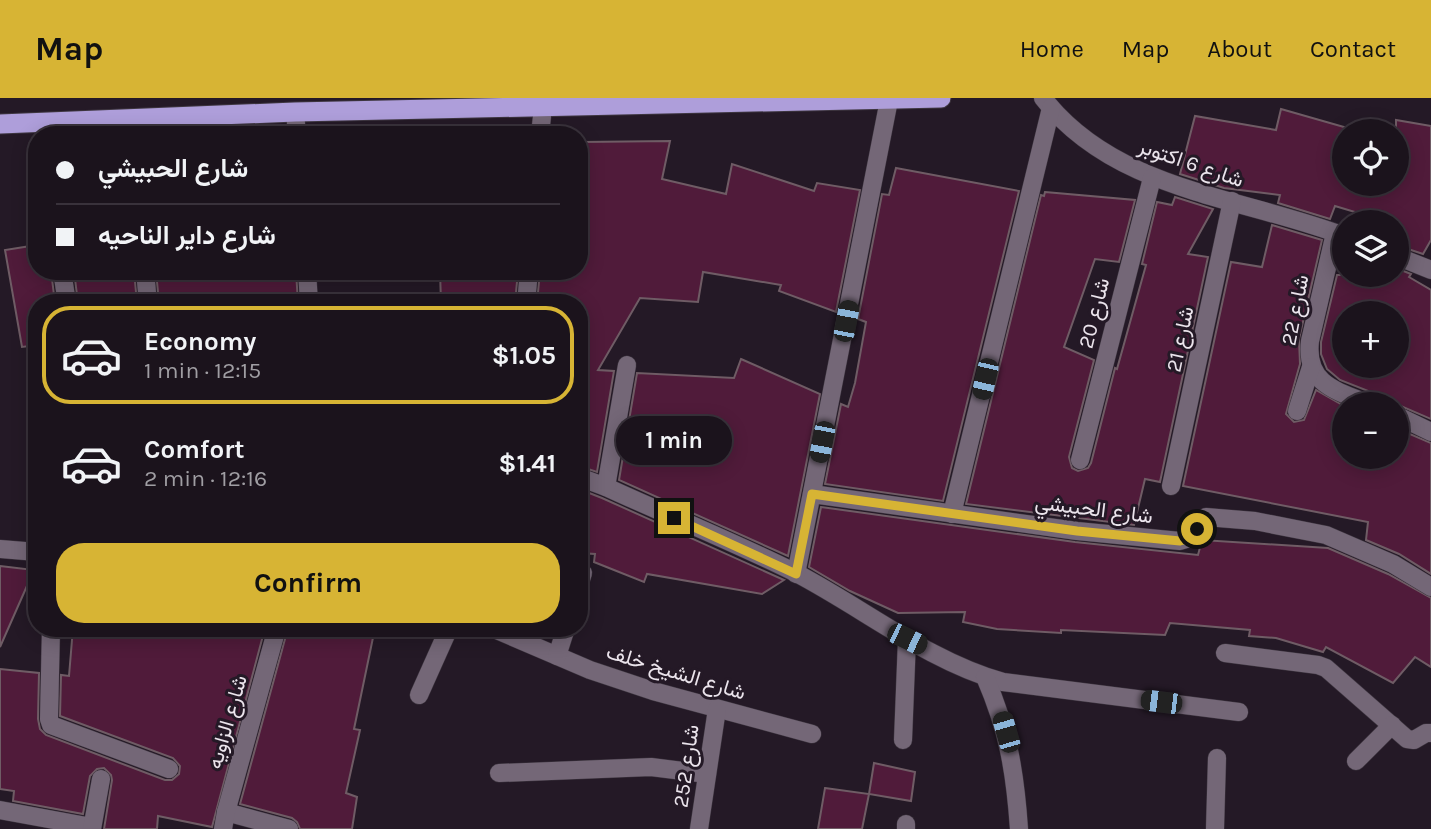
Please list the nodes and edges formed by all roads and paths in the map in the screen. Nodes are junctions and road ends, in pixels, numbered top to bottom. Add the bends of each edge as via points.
1 (941, 98) edge
2 (889, 100) junction
3 (1047, 103) edge
4 (542, 107) junction
5 (295, 112) junction
6 (0, 124) edge
7 (143, 126) edge
8 (296, 126) edge
9 (541, 126) edge
10 (28, 128) edge
11 (1152, 178) junction
12 (1232, 201) junction
13 (1332, 232) edge
14 (1332, 260) edge
15 (1409, 261) edge
16 (1431, 270) edge
17 (627, 365) dead end
18 (1311, 368) junction
19 (1344, 392) edge
20 (1297, 411) dead end
21 (1409, 421) edge
22 (1431, 432) edge
23 (1080, 460) dead end
24 (588, 480) edge
25 (1171, 486) dead end
26 (606, 487) junction
27 (812, 494) junction
28 (952, 514) junction
29 (0, 549) edge
30 (28, 551) edge
31 (796, 574) junction
32 (1431, 587) edge
33 (51, 637) edge
34 (275, 637) edge
35 (445, 637) edge
36 (513, 637) edge
37 (563, 637) edge
38 (907, 639) junction
39 (1225, 653) dead end
40 (557, 656) junction
41 (985, 677) junction
42 (419, 695) dead end
43 (717, 709) junction
44 (1239, 712) dead end
45 (1392, 726) junction
46 (1431, 733) edge
47 (811, 734) dead end
48 (903, 740) dead end
49 (1217, 758) dead end
50 (1356, 761) dead end
51 (169, 769) dead end
52 (499, 773) dead end
53 (707, 774) junction
54 (101, 779) dead end
55 (0, 810) edge
56 (225, 820) edge
57 (92, 828) edge
58 (289, 829) edge
59 (699, 829) edge
60 (1020, 829) edge
61 (1215, 829) edge

1 - 2 highway
2 - 4 highway
2 - 27 street
3 - 11 street, شارع 6 اكتوبر via 1107,156
3 - 28 street
4 - 5 highway
4 - 9 street
5 - 7 highway
5 - 8 street
6 - 10 highway
11 - 12 street, شارع 6 اكتوبر
11 - 23 street, شارع 20
12 - 13 street, شارع 6 اكتوبر
12 - 25 street, شارع 21
14 - 18 street, شارع 22 via 1310,341
15 - 16 street
17 - 26 street
18 - 19 street, شارع 22 via 1319,380
18 - 20 street
21 - 22 street
24 - 26 street
26 - 31 street
27 - 28 street, شارع الحبيشي
27 - 31 street
28 - 32 street, شارع الحبيشي via 1180,541 1190,538 1206,517 1255,521 1326,535 1393,564
29 - 30 street
31 - 38 street
33 - 51 street via 52,726
34 - 56 street, شارع الزاويه
35 - 42 street
36 - 40 street, شارع الشيخ خلف
37 - 40 street
38 - 41 street
38 - 48 street
39 - 45 street via 1326,668
40 - 43 street, شارع الشيخ خلف
41 - 44 street
41 - 60 street via 1011,751
43 - 47 street, شارع الشيخ خلف
43 - 53 street, شارع 252
45 - 46 street via 1410,740
45 - 50 street
49 - 61 street
52 - 53 street via 651,767
53 - 59 street, شارع 252
54 - 57 street
55 - 57 street
56 - 58 street

